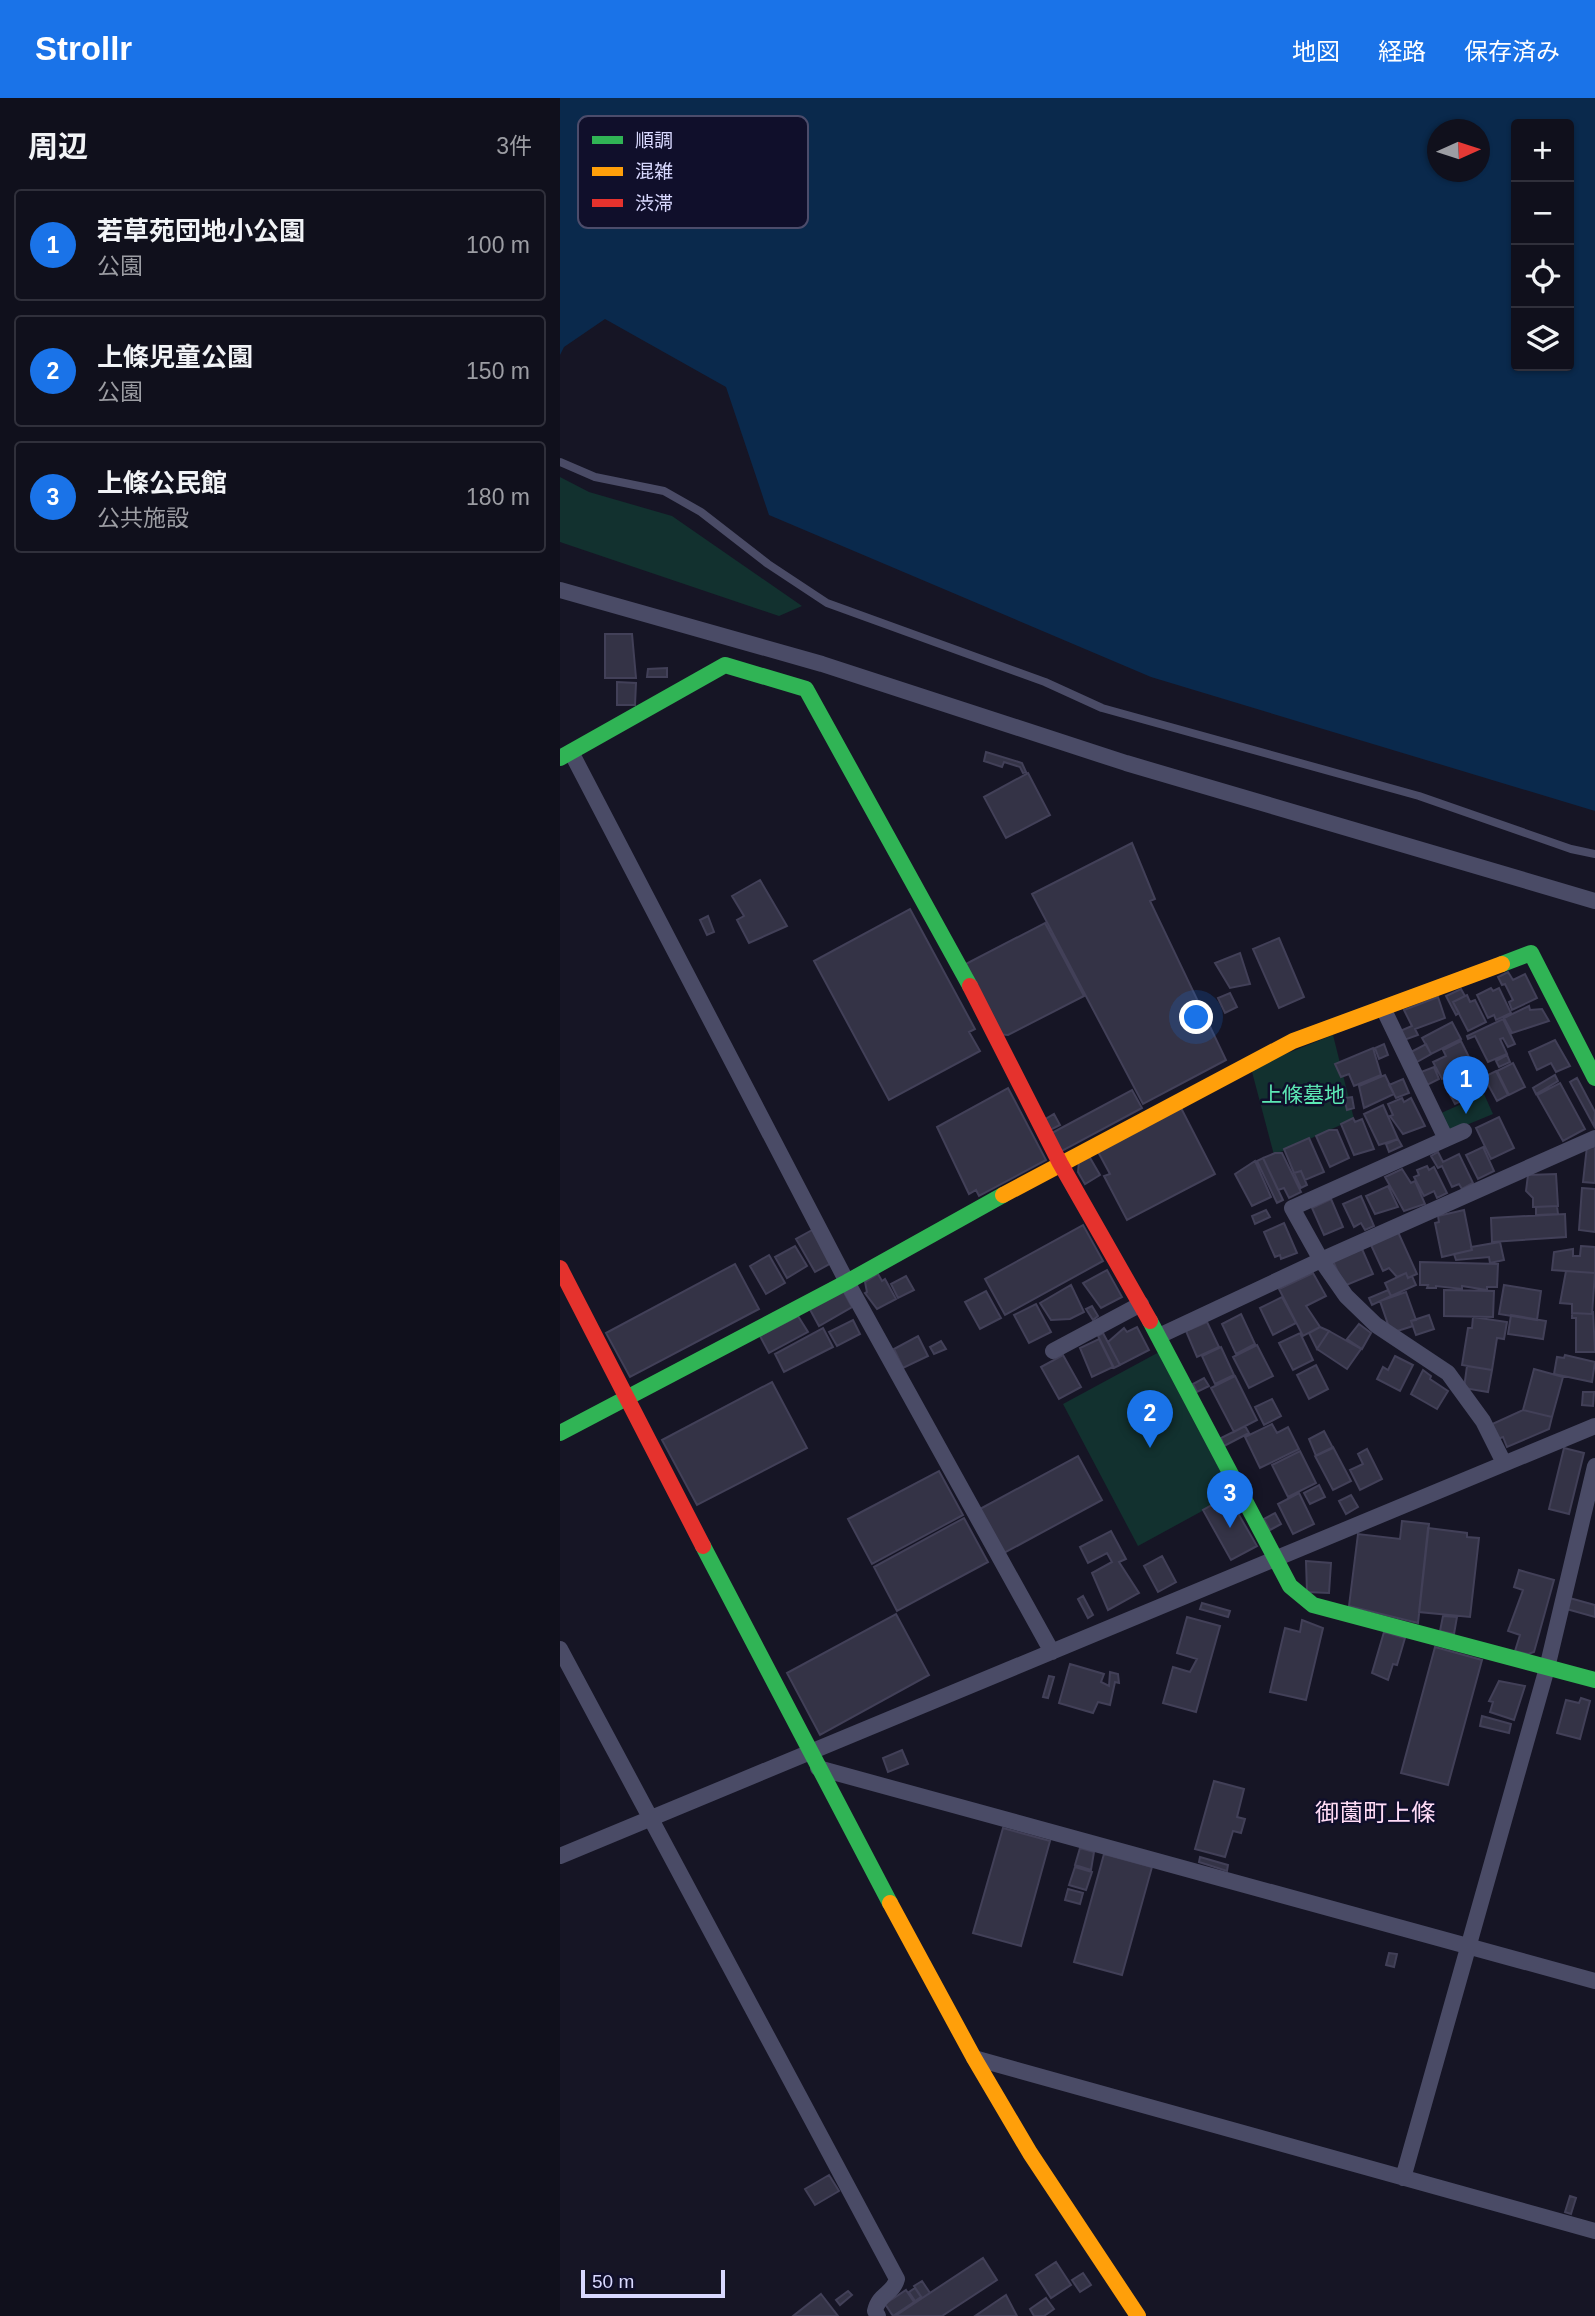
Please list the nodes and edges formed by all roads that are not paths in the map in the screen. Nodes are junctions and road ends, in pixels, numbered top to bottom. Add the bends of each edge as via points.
1 (560, 462) edge
2 (560, 590) edge
3 (565, 755) edge
4 (1595, 853) edge
5 (1595, 901) edge
6 (1383, 1008) junction
7 (1595, 1078) edge
8 (1464, 1131) dead end
9 (1595, 1138) edge
10 (1446, 1139) junction
11 (1060, 1163) junction
12 (1321, 1259) junction
13 (560, 1268) edge
14 (847, 1282) junction
15 (1141, 1304) junction
16 (1159, 1336) junction
17 (1053, 1351) dead end
18 (627, 1399) junction
19 (1595, 1426) edge
20 (560, 1433) edge
21 (1504, 1463) junction
22 (1595, 1466) edge
23 (1275, 1557) junction
24 (560, 1649) edge
25 (1052, 1652) junction
26 (1547, 1668) junction
27 (1595, 1680) edge
28 (808, 1751) junction
29 (818, 1768) junction
30 (649, 1818) junction
31 (560, 1856) edge
32 (1466, 1945) junction
33 (1595, 1981) edge
34 (974, 2058) junction
35 (1403, 2178) junction
36 (1595, 2231) edge
37 (878, 2316) edge
38 (1138, 2316) edge

1 - 4 lane via 595,477 664,491 701,512 827,603 1045,682 1101,708 1419,796 1571,849
2 - 5 street via 822,664 1126,763
3 - 11 street via 724,665 806,689 953,953
3 - 14 street
6 - 7 street via 1531,953
6 - 10 street
6 - 11 street via 1293,1041
8 - 10 street
9 - 12 street
10 - 12 street via 1292,1208
11 - 14 street
11 - 15 street
12 - 16 street
12 - 21 street via 1346,1296 1376,1325 1448,1373 1483,1421
13 - 18 street
14 - 18 street
14 - 25 street
15 - 16 street
15 - 17 street
16 - 23 street
18 - 20 street
18 - 28 street
19 - 21 street
21 - 23 street
22 - 26 street
23 - 25 street
23 - 26 street via 1290,1586 1313,1605
24 - 30 street
25 - 28 street
26 - 27 street
26 - 32 street
28 - 29 street
28 - 30 street
29 - 32 street
29 - 34 street
30 - 31 street
30 - 37 street via 897,2279 878,2299
32 - 33 street
32 - 35 street
34 - 35 street
34 - 38 street via 1030,2153
35 - 36 street

